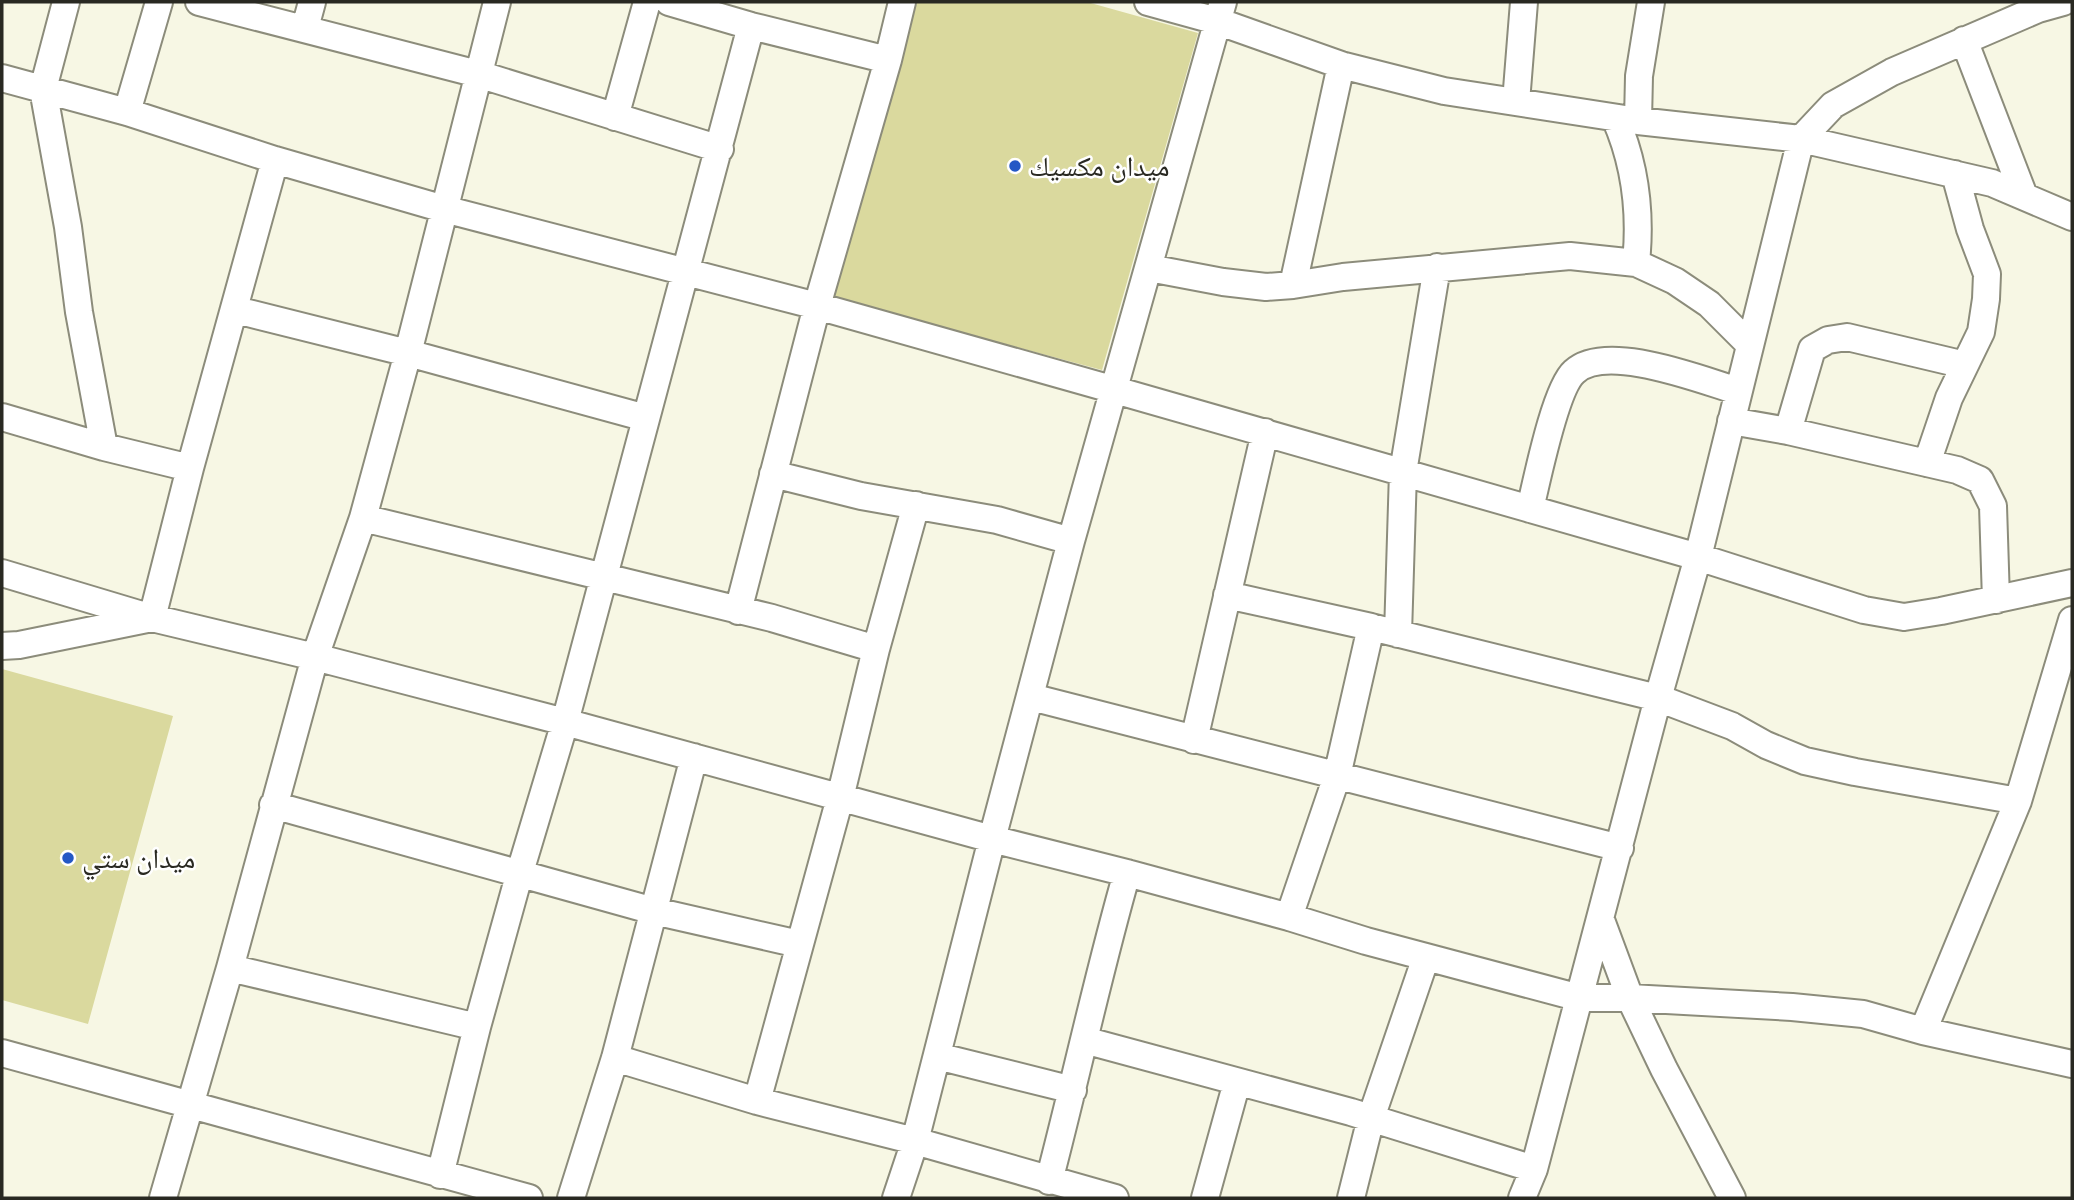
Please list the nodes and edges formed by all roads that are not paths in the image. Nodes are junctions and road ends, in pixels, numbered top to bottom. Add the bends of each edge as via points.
1 (66, 2) edge
2 (159, 2) edge
3 (199, 2) edge
4 (312, 2) edge
5 (497, 2) edge
6 (647, 2) edge
7 (669, 2) edge
8 (902, 2) edge
9 (1148, 2) edge
10 (1524, 2) edge
11 (1651, 2) edge
12 (2063, 2) edge
13 (1220, 11) edge
14 (751, 26) junction
15 (305, 28) junction
16 (1964, 40) junction
17 (888, 61) junction
18 (1341, 65) junction
19 (478, 74) junction
20 (2, 78) edge
21 (43, 89) junction
22 (1516, 102) junction
23 (127, 112) junction
24 (615, 117) junction
25 (1626, 120) junction
26 (1801, 139) junction
27 (720, 149) junction
28 (275, 160) junction
29 (1955, 174) junction
30 (2024, 196) junction
31 (444, 208) junction
32 (2072, 217) edge
33 (1636, 262) junction
34 (1437, 267) junction
35 (1149, 268) junction
36 (687, 272) junction
37 (1293, 285) junction
38 (817, 306) junction
39 (236, 310) junction
40 (1750, 345) junction
41 (408, 353) junction
42 (1965, 365) junction
43 (1115, 390) junction
44 (1738, 391) junction
45 (2, 417) edge
46 (646, 418) junction
47 (1731, 421) junction
48 (1788, 431) junction
49 (1265, 432) junction
50 (104, 447) junction
51 (1927, 463) junction
52 (190, 468) junction
53 (1403, 472) junction
54 (773, 474) junction
55 (916, 505) junction
56 (1530, 509) junction
57 (363, 518) junction
58 (1071, 541) junction
59 (1698, 557) junction
60 (2, 573) edge
61 (602, 578) junction
62 (2072, 583) edge
63 (1227, 595) junction
64 (1996, 600) junction
65 (737, 611) junction
66 (152, 618) junction
67 (2072, 620) edge
68 (1371, 627) junction
69 (1398, 634) junction
70 (2, 646) edge
71 (876, 649) junction
72 (315, 657) junction
73 (2066, 669) edge
74 (1031, 698) junction
75 (1658, 698) junction
76 (565, 722) junction
77 (1194, 740) junction
78 (694, 757) junction
79 (1337, 776) junction
80 (840, 798) junction
81 (2018, 801) junction
82 (273, 805) junction
83 (992, 839) junction
84 (1620, 848) junction
85 (520, 872) junction
86 (1127, 873) junction
87 (654, 911) junction
88 (1289, 917) junction
89 (1601, 920) junction
90 (799, 944) junction
91 (1426, 957) junction
92 (230, 968) junction
93 (1580, 998) junction
94 (1630, 998) junction
95 (477, 1027) junction
96 (1923, 1031) junction
97 (1084, 1040) junction
98 (2, 1053) edge
99 (937, 1056) junction
100 (615, 1058) junction
101 (2072, 1065) edge
102 (1237, 1082) junction
103 (1073, 1090) junction
104 (757, 1101) junction
105 (190, 1106) junction
106 (1371, 1118) junction
107 (915, 1141) junction
108 (1534, 1169) junction
109 (440, 1175) junction
110 (1049, 1181) junction
111 (500, 1195) edge
112 (163, 1198) edge
113 (529, 1198) edge
114 (571, 1198) edge
115 (896, 1198) edge
116 (1115, 1198) edge
117 (1205, 1198) edge
118 (1351, 1198) edge
119 (1522, 1198) edge
120 (1732, 1198) edge

1 - 21 street
2 - 23 street
3 - 15 street
4 - 15 street
5 - 19 street
6 - 24 street
7 - 14 street
8 - 17 street
9 - 13 street
10 - 22 street
11 - 25 street via 1639,76
12 - 16 street
13 - 18 street
13 - 35 street
14 - 17 street
14 - 27 street
15 - 19 street
16 - 26 street via 1833,105
16 - 30 street
17 - 38 street
18 - 22 street via 1444,91
18 - 37 street
19 - 24 street
19 - 31 street
20 - 21 street
21 - 23 street
21 - 50 street
22 - 25 street
23 - 28 street
24 - 27 street
25 - 26 street
25 - 33 street via 1639,229
26 - 29 street
26 - 40 street
27 - 36 street
28 - 31 street
28 - 39 street
29 - 30 street
29 - 42 street via 1987,274 1981,332
30 - 32 street
31 - 36 street
31 - 41 street
33 - 34 street via 1570,256
33 - 40 street via 1709,304
34 - 37 street
34 - 53 street
35 - 37 street via 1223,282
35 - 43 street
36 - 38 street
36 - 46 street
38 - 43 street
38 - 54 street
39 - 41 street
39 - 52 street
40 - 44 street
41 - 46 street
41 - 57 street
42 - 48 street via 1847,337 1828,340 1812,349
42 - 51 street
43 - 49 street
43 - 58 street
44 - 47 street
44 - 56 street via 1642,362 1617,360 1574,372 1560,397
45 - 50 street
46 - 61 street
47 - 48 street
47 - 59 street
48 - 51 street
49 - 53 street
49 - 63 street
50 - 52 street
51 - 64 street via 1980,480 1993,506
52 - 66 street
53 - 56 street
53 - 69 street
54 - 55 street
54 - 65 street
55 - 58 street via 997,520
55 - 71 street
56 - 59 street
57 - 61 street
57 - 72 street
58 - 74 street
59 - 64 street via 1864,610 1904,617
59 - 75 street
60 - 66 street
61 - 65 street
61 - 76 street
62 - 64 street
63 - 68 street
63 - 77 street
65 - 71 street
66 - 70 street
66 - 72 street
67 - 73 street
68 - 69 street
68 - 79 street
69 - 75 street
71 - 80 street
72 - 76 street
72 - 82 street
73 - 81 street
74 - 77 street
74 - 83 street
75 - 81 street via 1805,761
75 - 84 street
76 - 78 street
76 - 85 street
77 - 79 street
78 - 80 street
78 - 87 street
79 - 84 street
79 - 88 street
80 - 83 street
80 - 90 street
81 - 96 street
82 - 85 street
82 - 92 street
83 - 86 street
83 - 99 street
84 - 89 street
85 - 87 street
85 - 95 street
86 - 88 street
86 - 97 street
87 - 90 street
87 - 100 street
88 - 91 street
89 - 93 street
89 - 94 street
90 - 104 street
91 - 93 street
91 - 106 street
92 - 95 street
92 - 105 street
93 - 94 street
93 - 108 street
94 - 96 street via 1793,1006 1863,1014
94 - 120 street
95 - 109 street
96 - 101 street
97 - 102 street
97 - 103 street
98 - 105 street
99 - 103 street
99 - 107 street
100 - 104 street
100 - 114 street
102 - 106 street
102 - 117 street
103 - 110 street
104 - 107 street
105 - 109 street
105 - 112 street
106 - 108 street
106 - 118 street
107 - 110 street
107 - 115 street
108 - 119 street
109 - 111 street
110 - 116 street
111 - 113 street

